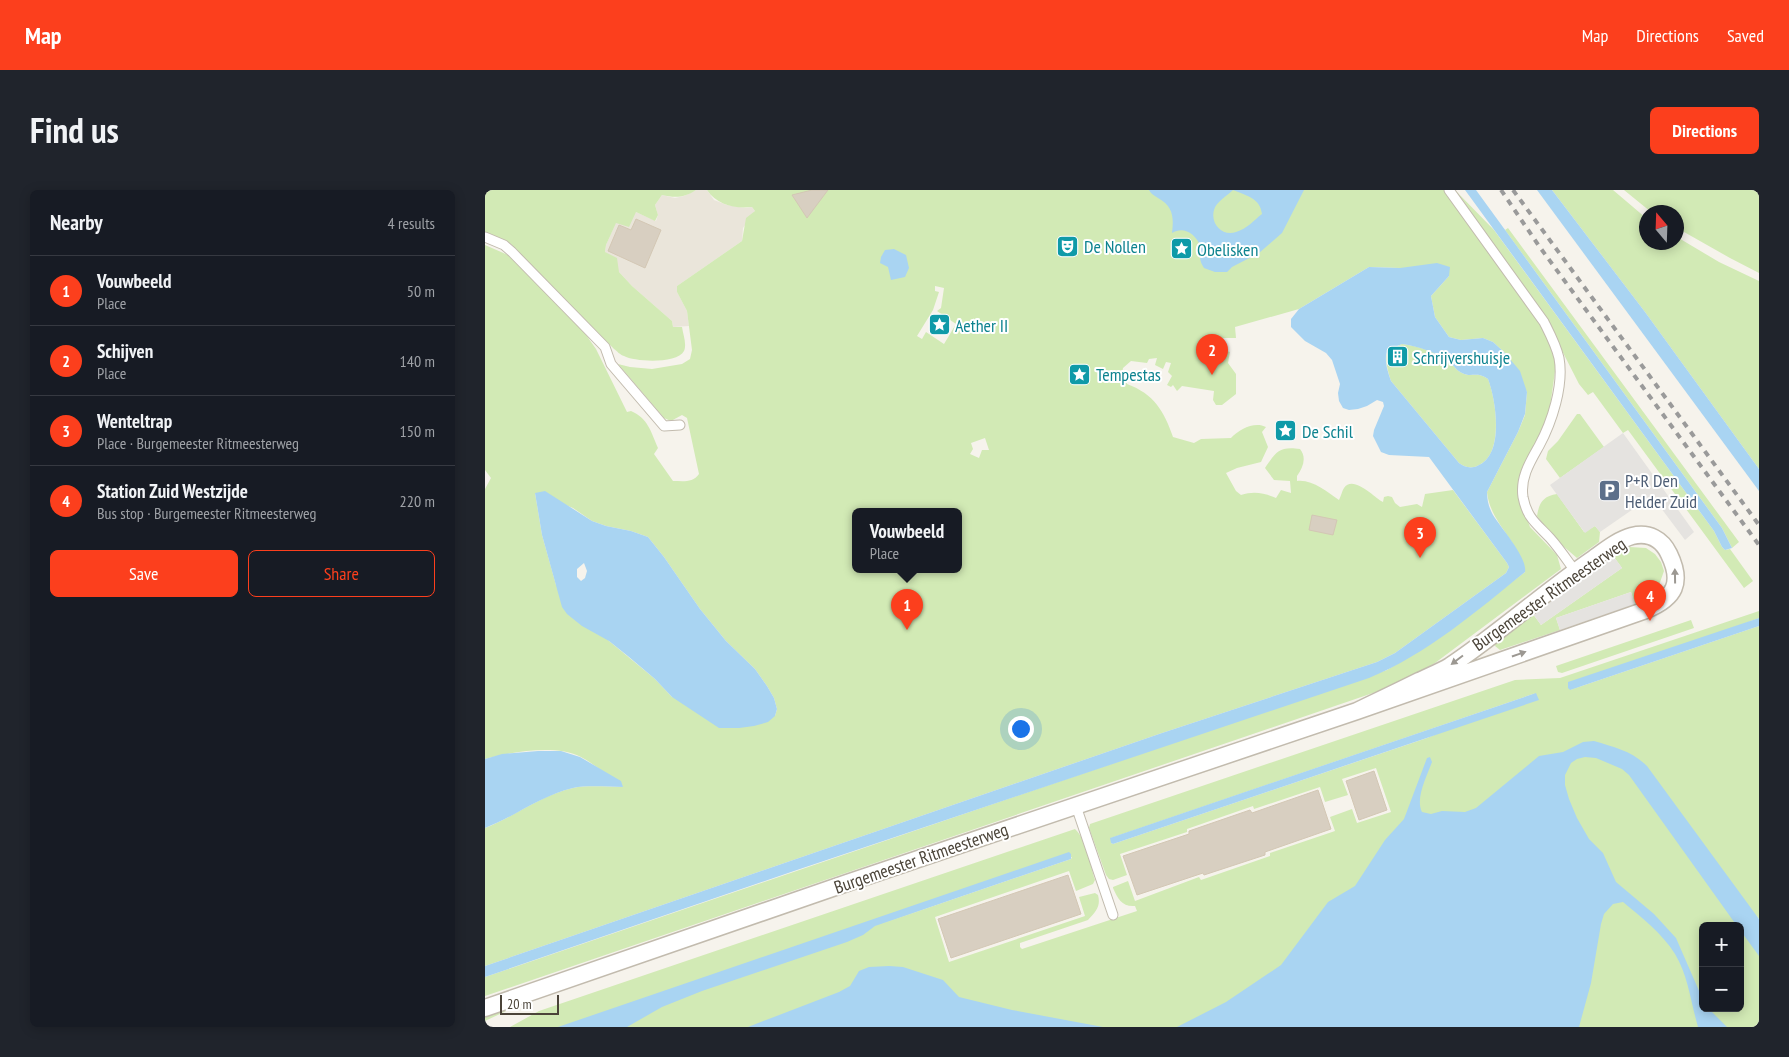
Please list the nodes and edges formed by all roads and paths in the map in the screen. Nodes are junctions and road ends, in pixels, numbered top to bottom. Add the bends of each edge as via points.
1 (1449, 190) edge
2 (485, 237) edge
3 (680, 425) dead end
4 (1575, 571) junction
5 (1357, 711) junction
6 (1076, 806) junction
7 (1113, 915) dead end
8 (485, 1008) edge

1 - 4 lane via 1544,322 1555,343 1560,368 1559,384 1547,432 1524,477 1523,495 1534,523
2 - 3 lane via 513,252 605,347 611,364 664,426
4 -> 5 street, Burgemeester Ritmeesterweg via 1449,666
5 -> 4 street, Burgemeester Ritmeesterweg via 1654,607 1672,593 1677,573 1668,550 1654,536 1643,534 1619,542
5 - 6 street, Burgemeester Ritmeesterweg
6 - 7 lane
6 - 8 street, Burgemeester Ritmeesterweg

